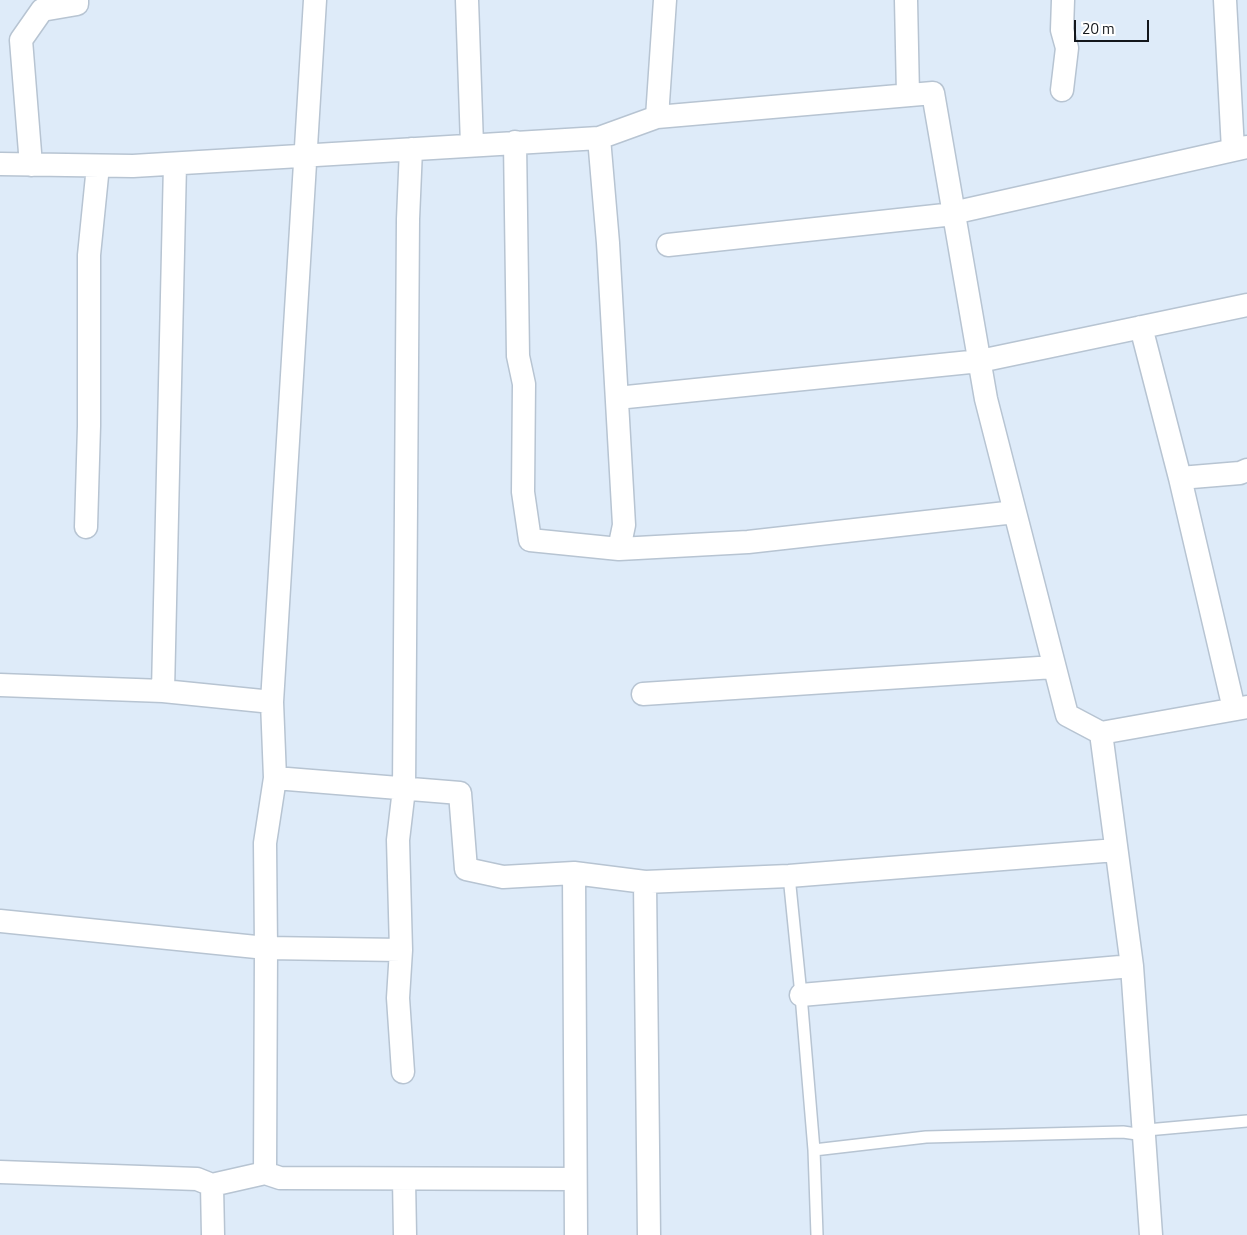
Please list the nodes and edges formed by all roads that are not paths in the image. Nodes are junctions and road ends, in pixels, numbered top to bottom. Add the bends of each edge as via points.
1 (77, 0) edge
2 (315, 0) edge
3 (467, 0) edge
4 (665, 0) edge
5 (906, 0) edge
6 (1063, 0) edge
7 (1225, 0) edge
8 (1062, 90) dead end
9 (908, 95) junction
10 (657, 116) junction
11 (599, 138) junction
12 (515, 142) junction
13 (472, 145) junction
14 (411, 149) junction
15 (1240, 149) edge
16 (306, 155) junction
17 (0, 164) edge
18 (176, 164) junction
19 (31, 165) junction
20 (98, 166) junction
21 (954, 214) junction
22 (668, 245) dead end
23 (1247, 305) edge
24 (1141, 327) junction
25 (980, 361) junction
26 (617, 398) junction
27 (1247, 470) edge
28 (1180, 478) junction
29 (1015, 512) junction
30 (86, 527) dead end
31 (619, 549) junction
32 (1054, 667) junction
33 (0, 685) edge
34 (163, 691) junction
35 (643, 694) dead end
36 (272, 702) junction
37 (1240, 708) edge
38 (1101, 733) junction
39 (275, 778) junction
40 (404, 790) junction
41 (1116, 850) junction
42 (574, 873) junction
43 (789, 876) junction
44 (645, 882) junction
45 (0, 921) edge
46 (266, 948) junction
47 (401, 950) junction
48 (1132, 966) junction
49 (802, 995) junction
50 (404, 1072) dead end
51 (1247, 1121) edge
52 (1144, 1135) junction
53 (814, 1150) junction
54 (0, 1172) edge
55 (266, 1173) junction
56 (404, 1179) junction
57 (575, 1180) junction
58 (212, 1185) junction
59 (213, 1235) edge
60 (405, 1235) edge
61 (576, 1235) edge
62 (649, 1235) edge
63 (817, 1235) edge
64 (1152, 1235) edge

1 - 19 street via 77,4 42,10 21,40
2 - 16 street
3 - 13 street
4 - 10 street
5 - 9 street
6 - 8 street via 1062,30 1067,48
7 - 15 street
9 - 10 street
9 - 21 street via 933,93
10 - 11 street
11 - 12 street
11 - 26 street
12 - 13 street
12 - 31 street via 518,356 524,384 523,492 530,540
13 - 14 street
14 - 16 street
14 - 40 street
15 - 21 street
16 - 18 street
16 - 36 street
17 - 19 street
18 - 20 street
18 - 34 street
19 - 20 street
20 - 30 street via 89,256
21 - 22 street
21 - 25 street
23 - 24 street
24 - 25 street
24 - 28 street
25 - 26 street
25 - 29 street via 986,399
26 - 31 street via 624,525
27 - 28 street
28 - 37 street
29 - 31 street via 748,542
29 - 32 street
32 - 35 street
32 - 38 street via 1067,715
33 - 34 street
34 - 36 street
36 - 39 street
37 - 38 street
38 - 41 street
39 - 40 street
39 - 46 street via 265,843
40 - 42 street via 460,793 466,870 503,877
40 - 47 street via 398,840
41 - 43 street
41 - 48 street
42 - 44 street
42 - 57 street
43 - 44 street
43 - 49 lane
44 - 62 street
45 - 46 street
46 - 47 street
46 - 55 street
47 - 50 street via 398,998
48 - 49 street
48 - 52 street
49 - 53 lane
51 - 52 lane via 1147,1130
52 - 53 lane via 1123,1132 926,1137
52 - 64 street
53 - 63 lane
54 - 58 street via 197,1179
55 - 56 street via 280,1178
55 - 58 street
56 - 57 street
56 - 60 street
57 - 61 street
58 - 59 street

